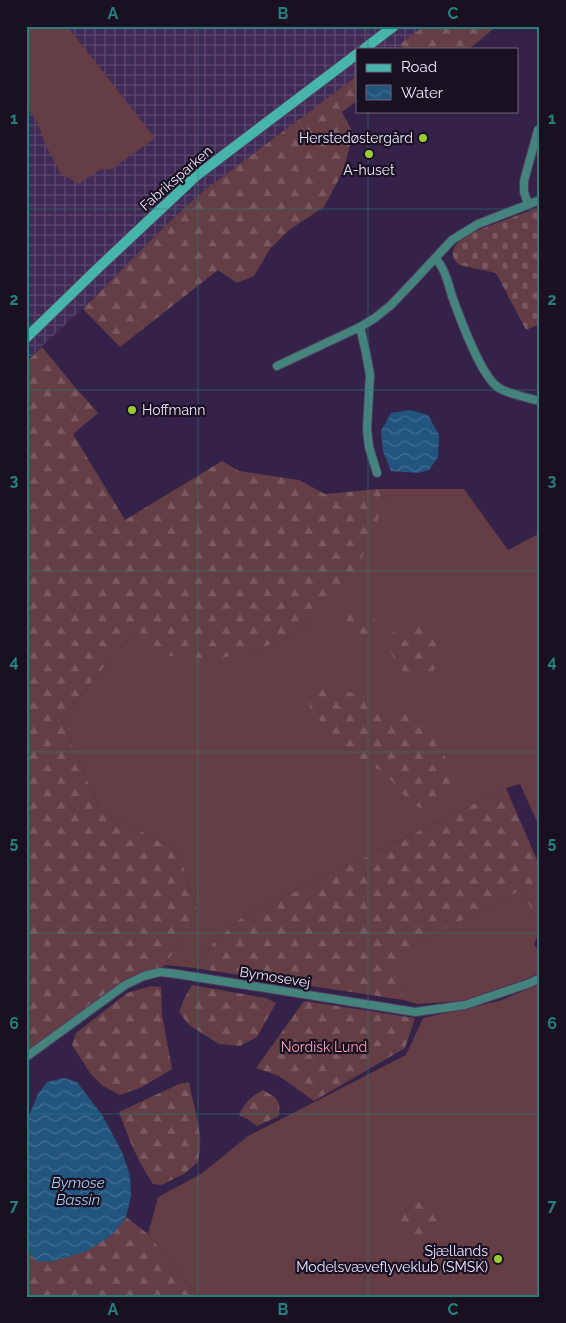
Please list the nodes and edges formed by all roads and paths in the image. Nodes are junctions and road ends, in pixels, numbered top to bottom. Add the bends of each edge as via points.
1 (394, 26) edge
2 (365, 48) edge
3 (356, 55) edge
4 (538, 130) dead end
5 (540, 200) edge
6 (528, 204) junction
7 (435, 258) junction
8 (360, 327) junction
9 (26, 338) edge
10 (277, 366) dead end
11 (540, 401) edge
12 (377, 473) dead end
13 (540, 978) edge
14 (26, 1057) edge

1 - 2 street
3 - 9 street, Fabriksparken via 196,176
4 - 6 street via 524,181
5 - 6 street
6 - 7 street via 478,224 452,240
7 - 8 street via 391,305
7 - 11 street via 442,265 484,372 500,389
8 - 10 street
8 - 12 street via 370,375 368,438
13 - 14 street, Bymosevej via 465,1004 415,1012 160,972 125,985

